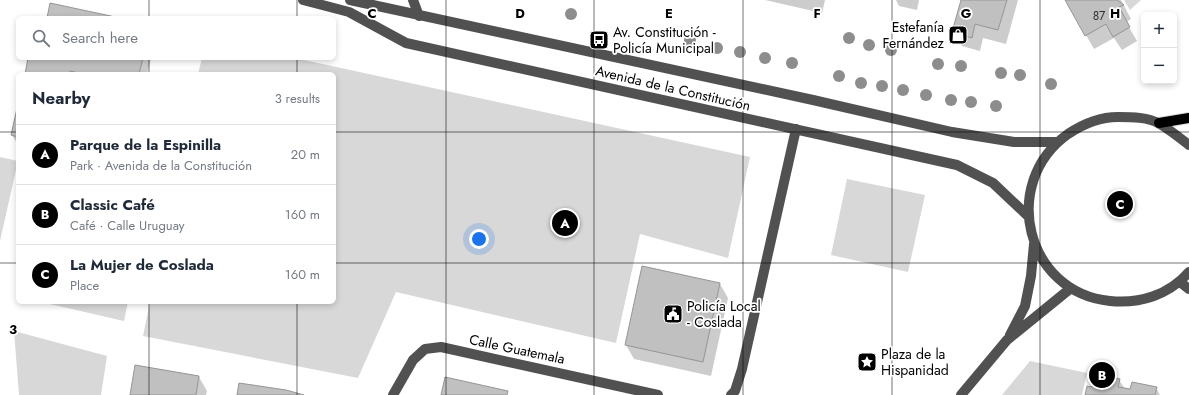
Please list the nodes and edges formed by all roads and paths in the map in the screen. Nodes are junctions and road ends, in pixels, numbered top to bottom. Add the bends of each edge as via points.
1 (303, 0) edge
2 (350, 0) edge
3 (413, 0) edge
4 (419, 16) junction
5 (1189, 118) edge
6 (1159, 123) junction
7 (796, 129) junction
8 (1056, 142) junction
9 (1189, 145) edge
10 (1028, 216) junction
11 (1034, 244) junction
12 (1189, 272) edge
13 (1180, 282) junction
14 (1071, 288) junction
15 (1189, 289) edge
16 (1007, 340) junction
17 (393, 395) edge
18 (658, 395) edge
19 (731, 395) edge
20 (961, 395) edge

1 - 7 street, Avenida de la Constitución via 349,12 406,43
2 - 4 street, Avenida de la Constitución
3 - 4 street
4 - 8 street, Avenida de la Constitución via 952,132 1014,142
5 - 6 main road
6 - 8 street via 1138,117 1108,117 1080,125
6 - 9 street
7 - 10 street, Avenida de la Constitución via 957,165 993,183
7 - 19 street via 742,369 735,391
8 - 10 street via 1040,164 1030,189
10 - 11 street
11 - 14 street via 1049,269
11 - 16 street via 1025,306
12 - 13 street
13 - 14 street via 1155,296 1127,302 1098,300
13 - 15 street
14 - 16 street
16 - 20 street
17 - 18 street, Calle Guatemala via 413,360 425,349 441,347

